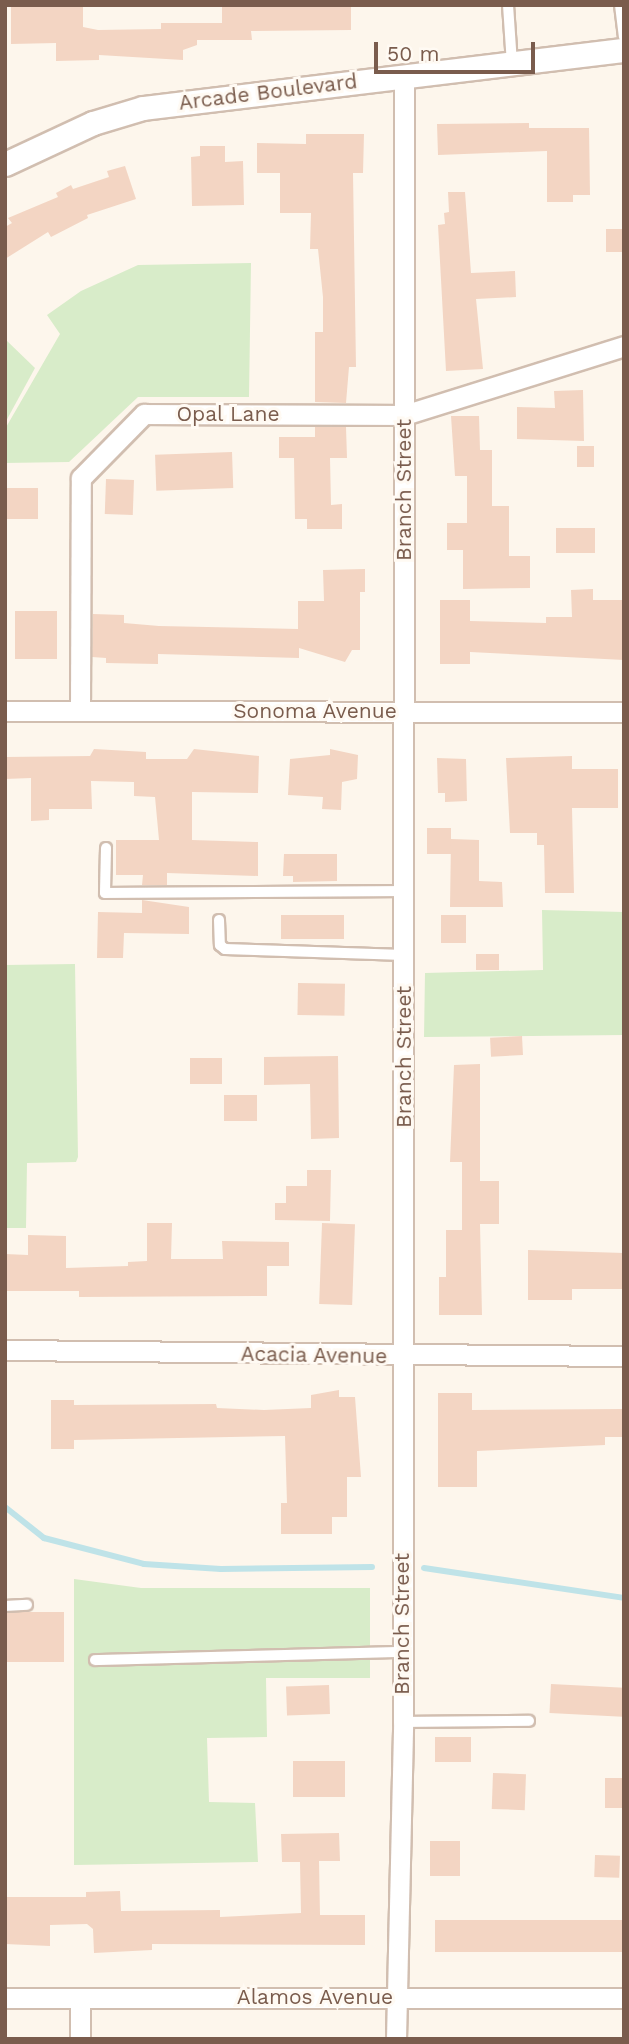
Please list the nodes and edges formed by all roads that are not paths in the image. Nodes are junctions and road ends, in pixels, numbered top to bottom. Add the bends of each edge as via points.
1 (508, 5) edge
2 (620, 5) edge
3 (624, 37) edge
4 (624, 50) edge
5 (512, 64) junction
6 (404, 76) junction
7 (5, 164) edge
8 (624, 346) edge
9 (404, 415) junction
10 (5, 711) edge
11 (80, 711) junction
12 (404, 712) junction
13 (624, 712) edge
14 (106, 848) dead end
15 (404, 891) junction
16 (219, 920) dead end
17 (404, 955) junction
18 (5, 1350) edge
19 (624, 1356) edge
20 (403, 1357) junction
21 (27, 1605) dead end
22 (5, 1606) edge
23 (401, 1652) junction
24 (95, 1660) dead end
25 (528, 1721) dead end
26 (403, 1722) junction
27 (396, 1996) junction
28 (5, 1998) edge
29 (80, 1998) junction
30 (624, 1998) edge
31 (80, 2039) edge
32 (396, 2039) edge

1 - 5 lane
2 - 3 lane
4 - 5 street, Arcade Boulevard
5 - 6 street, Arcade Boulevard
6 - 7 street, Arcade Boulevard via 142,108 93,123
6 - 9 street, Branch Street
8 - 9 street, Opal Lane
9 - 11 street, Opal Lane via 144,414 81,478
9 - 12 street, Branch Street
10 - 11 street, Sonoma Avenue
11 - 12 street, Sonoma Avenue
12 - 13 street, Sonoma Avenue
12 - 15 street, Branch Street
14 - 15 lane via 105,893
15 - 17 street, Branch Street
16 - 17 lane via 220,944 225,949
17 - 20 street, Branch Street
18 - 20 street, Acacia Avenue
19 - 20 street, Acacia Avenue
20 - 23 street, Branch Street
21 - 22 lane
23 - 24 lane
23 - 26 street, Branch Street
25 - 26 lane
26 - 27 street, Branch Street
27 - 29 street, Alamos Avenue
27 - 30 street, Alamos Avenue
27 - 32 street, Branch Street
28 - 29 street, Alamos Avenue
29 - 31 street

